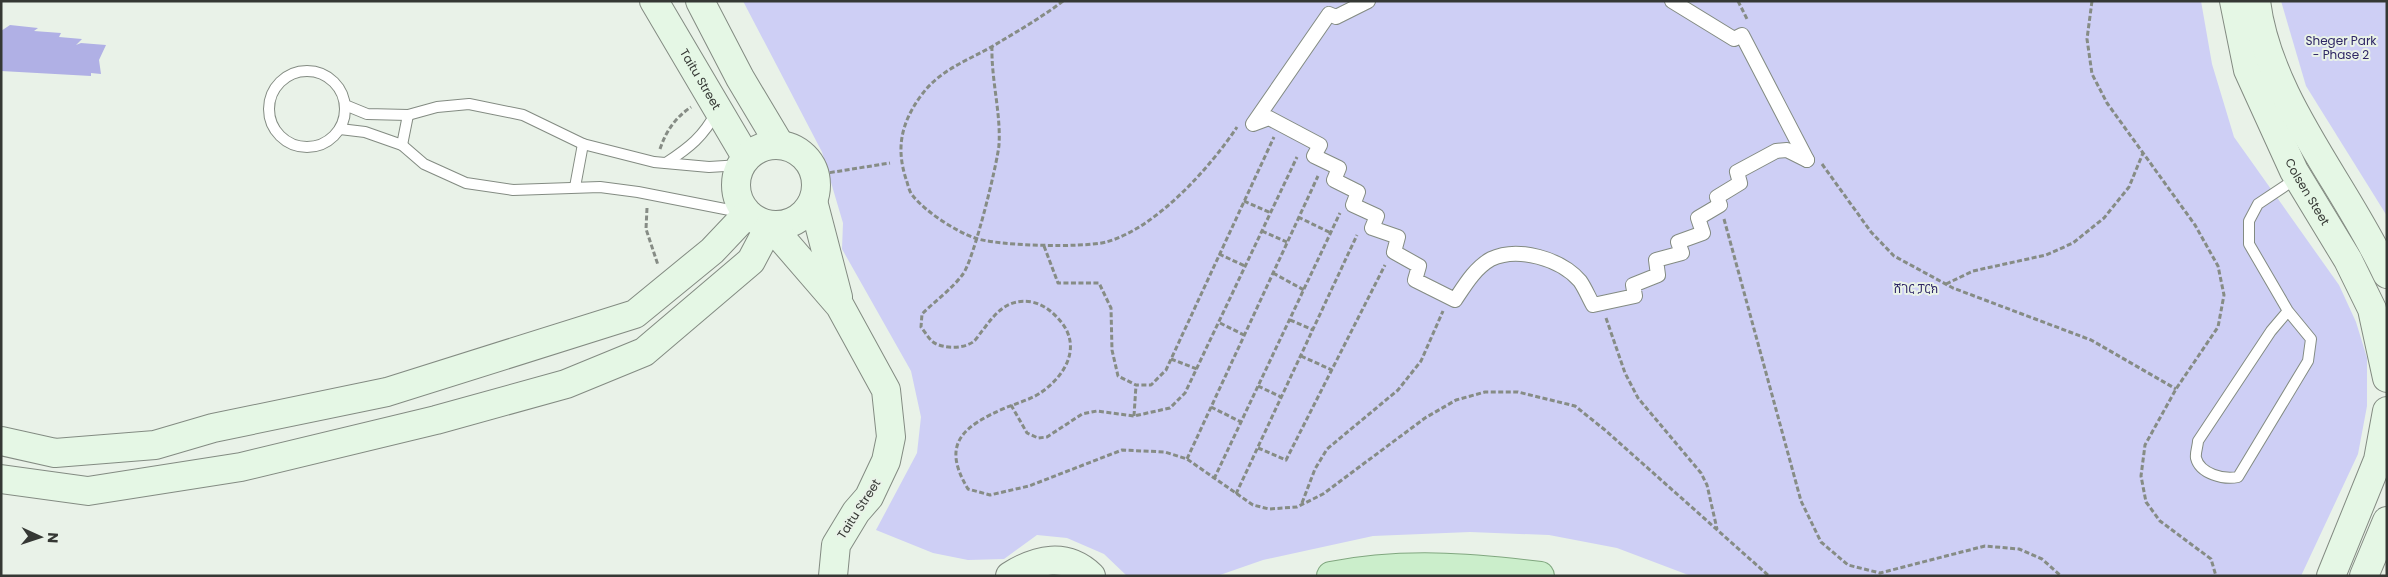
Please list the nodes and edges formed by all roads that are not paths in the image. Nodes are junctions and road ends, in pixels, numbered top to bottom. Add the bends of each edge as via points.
1 (654, 1) edge
2 (700, 1) edge
3 (1368, 1) edge
4 (1672, 1) edge
5 (2234, 1) edge
6 (2256, 1) edge
7 (345, 106) junction
8 (717, 111) junction
9 (408, 115) junction
10 (340, 129) junction
11 (583, 144) junction
12 (402, 145) junction
13 (780, 145) junction
14 (744, 161) junction
15 (666, 163) junction
16 (2298, 178) junction
17 (575, 187) junction
18 (814, 188) junction
19 (759, 220) junction
20 (2387, 274) edge
21 (840, 306) junction
22 (2288, 311) junction
23 (2387, 378) edge
24 (2387, 411) edge
25 (1, 441) edge
26 (1, 479) edge
27 (2387, 521) edge
28 (833, 576) edge
29 (1010, 576) edge
30 (1091, 576) edge
31 (1331, 576) edge
32 (1540, 576) edge
33 (2331, 576) edge
34 (2364, 576) edge

1 - 8 main road, Taitu Street
2 - 13 main road
3 - 4 street via 1336,17 1329,14 1253,124 1269,118 1320,145 1314,156 1339,168 1334,180 1358,192 1353,205 1377,216 1372,228 1398,237 1394,252 1419,266 1415,280 1455,300 1472,275 1492,259 1519,254 1540,257 1566,268 1581,282 1593,305 1634,296 1633,285 1658,275 1656,260 1682,253 1678,242 1702,233 1698,218 1720,205 1717,197 1740,183 1737,172 1776,151 1787,150 1807,160 1742,35 1734,39
5 - 16 main road, Colsen Steet via 2248,70
6 - 20 main road via 2267,54 2285,93 2370,236
7 - 9 lane via 367,114
7 - 10 lane
7 - 10 lane via 339,89 330,79 305,71 285,78 275,87 269,106 270,120 276,132 297,147 312,148 325,144
8 - 14 main road, Taitu Street
8 - 15 lane via 706,131
9 - 11 lane via 438,107 469,104 523,114
9 - 12 lane
10 - 12 lane via 366,132
11 - 15 lane
11 - 17 lane
12 - 17 lane via 424,164 466,183 513,190
13 - 14 main road via 758,148
13 - 18 main road via 801,153 810,163
14 - 15 lane via 709,167
14 - 19 main road via 736,177 736,190 740,203
16 - 22 lane via 2258,204 2249,221 2249,244
16 - 23 main road, Colsen Steet via 2348,260 2372,309
17 - 19 lane via 638,192
18 - 19 main road via 806,212 796,221 783,225
18 - 21 main road
19 - 21 main road
19 - 25 main road via 712,251 634,314 388,392 213,428 155,445 55,453
19 - 26 main road via 751,261 644,352 566,384 436,420 241,467 88,491
21 - 28 main road, Taitu Street via 886,390 891,438 879,480 836,545
22 - 22 lane via 2271,331 2198,441 2196,457 2201,467 2216,476 2238,477 2308,362 2311,339
24 - 33 main road via 2378,460
27 - 34 main road
29 - 30 main road via 1026,566 1053,561 1080,565
31 - 32 main road via 1410,567 1470,567

